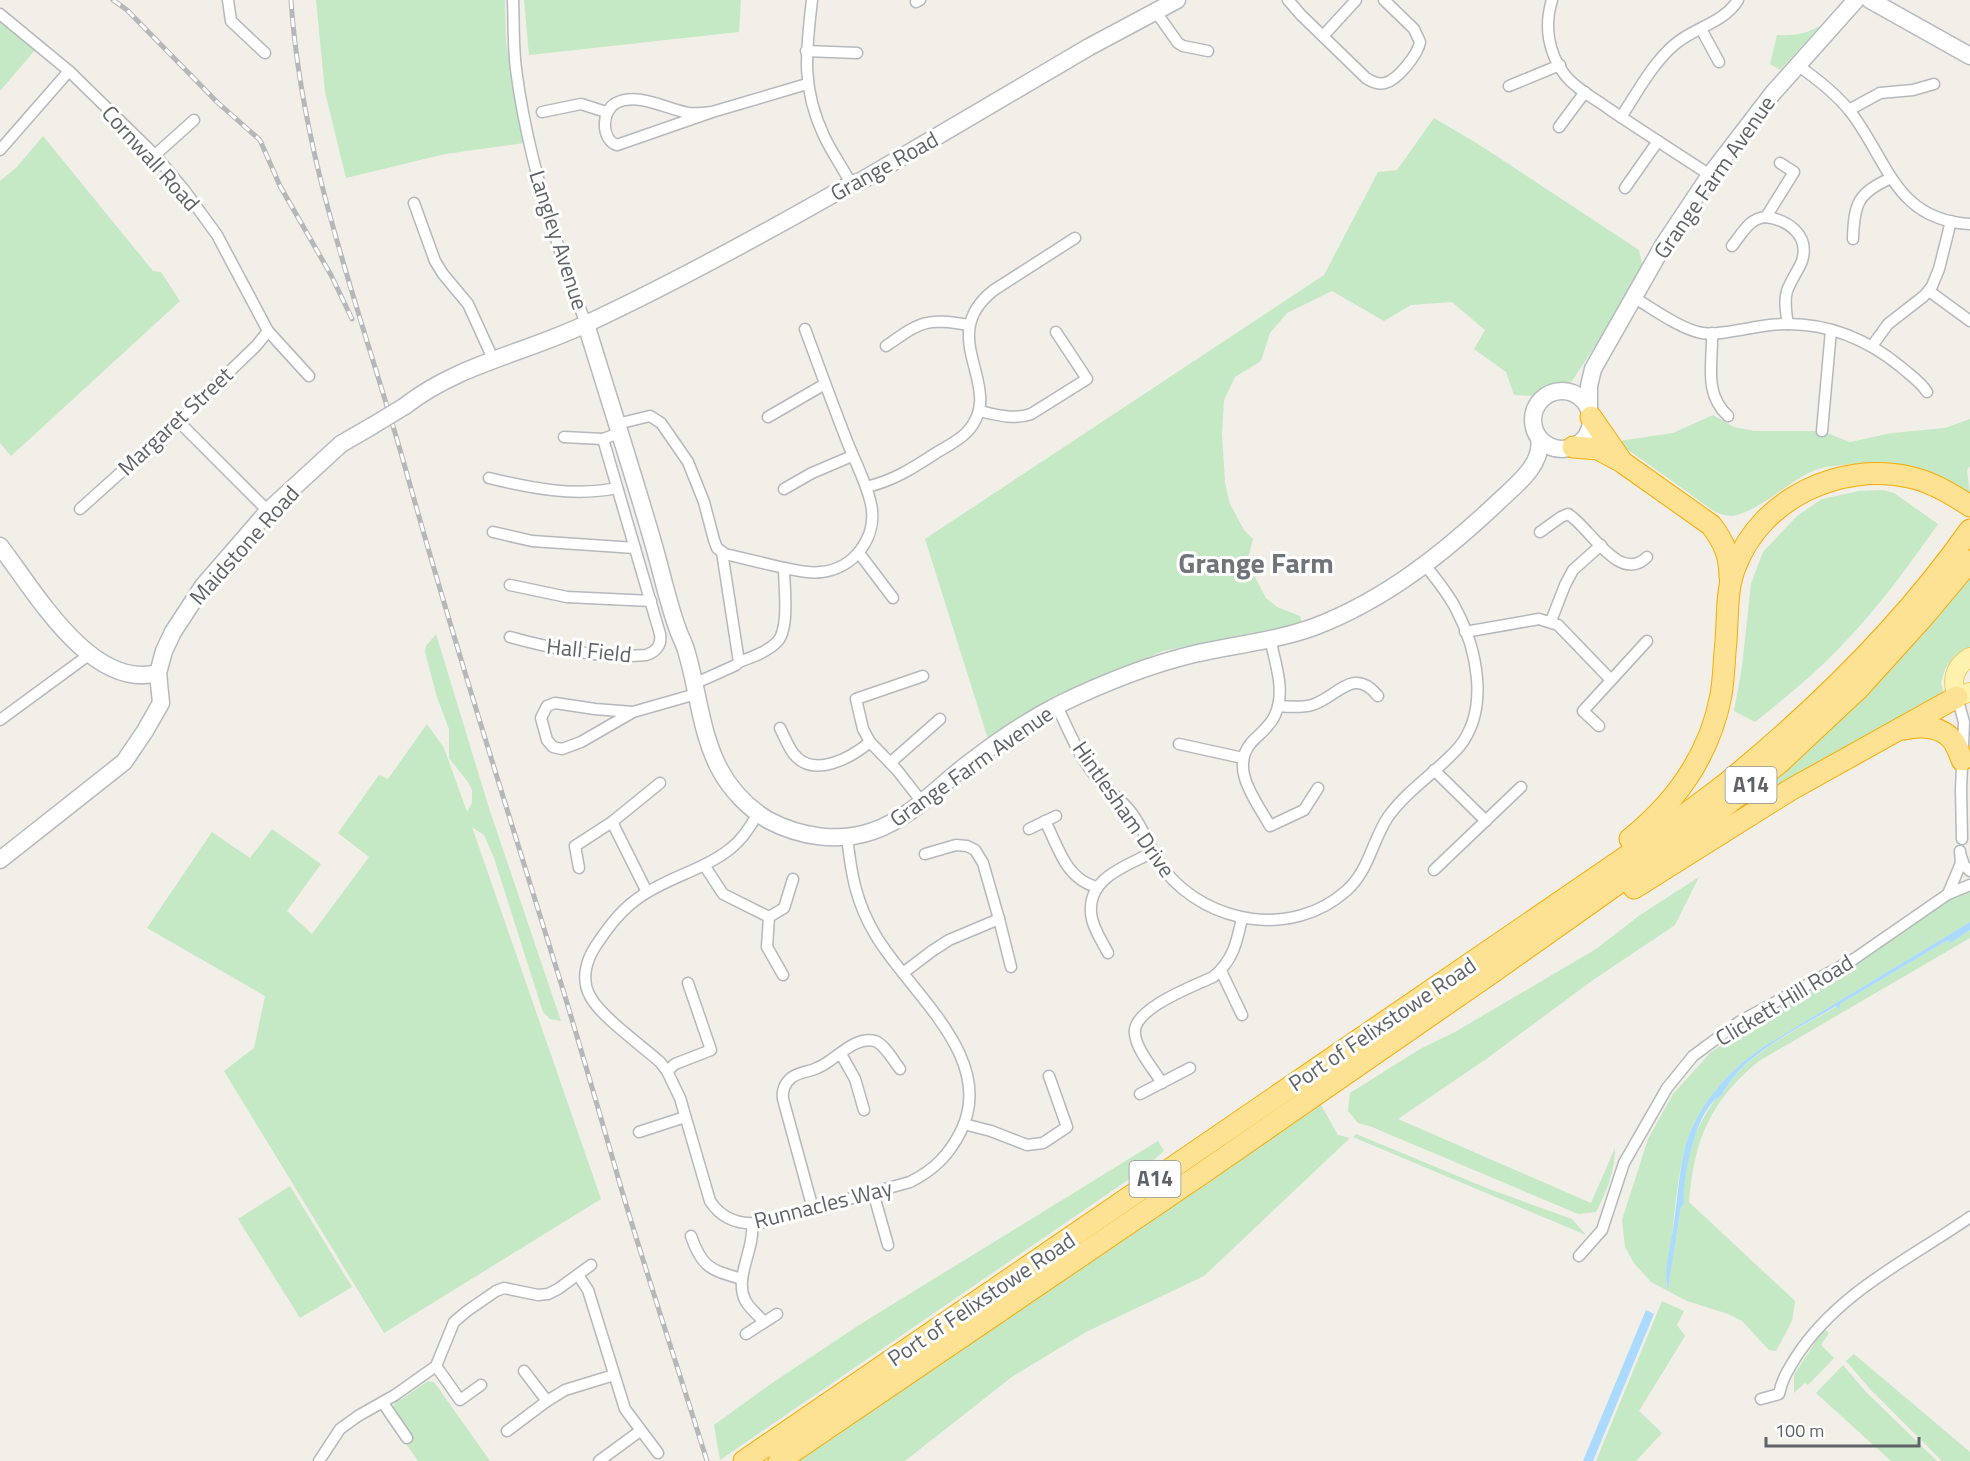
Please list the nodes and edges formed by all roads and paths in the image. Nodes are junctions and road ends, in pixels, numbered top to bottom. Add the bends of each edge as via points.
1 (228, 0) edge
2 (513, 0) edge
3 (812, 0) edge
4 (1288, 0) edge
5 (1356, 0) edge
6 (1384, 0) edge
7 (1552, 0) edge
8 (1738, 0) edge
9 (1856, 0) edge
10 (1870, 0) edge
11 (1164, 5) edge
12 (0, 14) edge
13 (1701, 29) junction
14 (1323, 36) junction
15 (806, 51) junction
16 (1208, 51) dead end
17 (857, 52) dead end
18 (265, 53) dead end
19 (1970, 56) edge
20 (1719, 62) dead end
21 (1560, 65) junction
22 (1797, 65) junction
23 (69, 70) junction
24 (807, 84) junction
25 (1934, 84) dead end
26 (1509, 86) dead end
27 (1586, 92) junction
28 (1849, 110) junction
29 (542, 112) dead end
30 (606, 112) junction
31 (712, 112) junction
32 (1621, 117) junction
33 (194, 120) dead end
34 (1559, 127) dead end
35 (1658, 141) junction
36 (0, 150) edge
37 (155, 155) junction
38 (1780, 163) dead end
39 (1710, 175) junction
40 (1891, 178) junction
41 (851, 184) junction
42 (1625, 188) dead end
43 (414, 203) dead end
44 (1766, 217) junction
45 (1951, 221) junction
46 (1970, 224) edge
47 (1075, 238) dead end
48 (1852, 239) dead end
49 (1732, 246) dead end
50 (1929, 291) junction
51 (1633, 297) junction
52 (1970, 321) edge
53 (586, 324) junction
54 (1788, 324) junction
55 (969, 325) junction
56 (805, 329) dead end
57 (1830, 330) junction
58 (268, 331) junction
59 (1056, 332) dead end
60 (1712, 333) junction
61 (886, 346) dead end
62 (1872, 346) junction
63 (494, 360) junction
64 (1593, 369) junction
65 (309, 376) dead end
66 (825, 384) junction
67 (1556, 392) junction
68 (1927, 392) dead end
69 (980, 411) junction
70 (1590, 412) junction
71 (1728, 416) dead end
72 (768, 417) dead end
73 (178, 421) junction
74 (618, 429) junction
75 (1822, 431) dead end
76 (564, 436) dead end
77 (1539, 438) junction
78 (603, 440) junction
79 (1569, 448) junction
80 (852, 456) junction
81 (1537, 460) junction
82 (1622, 462) junction
83 (489, 478) dead end
84 (866, 487) junction
85 (616, 488) junction
86 (784, 489) dead end
87 (1970, 506) edge
88 (80, 508) dead end
89 (268, 511) junction
90 (1774, 512) junction
91 (1711, 525) junction
92 (493, 532) dead end
93 (1540, 532) dead end
94 (1969, 532) edge
95 (1601, 545) junction
96 (0, 546) edge
97 (635, 548) junction
98 (722, 552) junction
99 (859, 553) junction
100 (1647, 557) dead end
101 (1970, 561) edge
102 (1425, 565) junction
103 (784, 568) junction
104 (1730, 581) junction
105 (510, 585) dead end
106 (893, 598) dead end
107 (651, 601) junction
108 (1551, 621) junction
109 (678, 628) junction
110 (1465, 632) junction
111 (660, 636) junction
112 (510, 637) dead end
113 (1270, 638) junction
114 (1647, 641) dead end
115 (90, 654) junction
116 (1970, 657) edge
117 (739, 662) junction
118 (159, 673) junction
119 (923, 676) dead end
120 (1611, 680) junction
121 (696, 688) junction
122 (1963, 695) edge
123 (1378, 696) dead end
124 (1057, 706) junction
125 (1278, 706) junction
126 (633, 712) junction
127 (940, 719) dead end
128 (0, 720) edge
129 (1599, 726) dead end
130 (780, 728) dead end
131 (1899, 730) junction
132 (870, 742) junction
133 (1179, 744) dead end
134 (1243, 758) junction
135 (1962, 760) junction
136 (890, 763) junction
137 (1434, 770) junction
138 (660, 783) dead end
139 (1521, 787) dead end
140 (1318, 788) dead end
141 (922, 802) junction
142 (758, 813) junction
143 (1486, 821) junction
144 (612, 822) junction
145 (1029, 829) dead end
146 (1970, 829) edge
147 (847, 836) junction
148 (1962, 839) junction
149 (1960, 851) junction
150 (1154, 852) junction
151 (925, 854) dead end
152 (0, 860) edge
153 (704, 865) junction
154 (579, 868) dead end
155 (1434, 870) dead end
156 (1970, 871) edge
157 (793, 879) dead end
158 (1970, 885) edge
159 (1096, 887) junction
160 (647, 892) junction
161 (1948, 894) junction
162 (1566, 898) junction
163 (769, 918) junction
164 (1242, 918) junction
165 (999, 919) junction
166 (1108, 953) dead end
167 (1011, 967) dead end
168 (1497, 969) junction
169 (1221, 971) junction
170 (903, 973) junction
171 (783, 975) dead end
172 (688, 982) dead end
173 (1242, 1015) dead end
174 (841, 1054) junction
175 (1190, 1068) dead end
176 (900, 1069) dead end
177 (667, 1071) junction
178 (1049, 1076) dead end
179 (1162, 1083) junction
180 (1140, 1094) dead end
181 (864, 1110) dead end
182 (685, 1116) junction
183 (964, 1124) junction
184 (639, 1132) dead end
185 (873, 1192) junction
186 (813, 1209) junction
187 (1970, 1217) edge
188 (753, 1224) junction
189 (691, 1236) dead end
190 (888, 1245) dead end
191 (1579, 1256) dead end
192 (591, 1265) dead end
193 (578, 1275) junction
194 (742, 1279) junction
195 (777, 1314) dead end
196 (764, 1322) junction
197 (746, 1334) dead end
198 (436, 1366) junction
199 (524, 1371) dead end
200 (614, 1375) junction
201 (481, 1385) dead end
202 (1761, 1399) dead end
203 (547, 1401) junction
204 (383, 1403) junction
205 (507, 1431) dead end
206 (640, 1431) junction
207 (406, 1438) dead end
208 (658, 1453) dead end
209 (319, 1461) edge
210 (599, 1461) edge
211 (744, 1461) edge
212 (779, 1461) edge

1 - 18 street via 231,21
2 - 53 street, Langley Avenue via 516,68 532,155
3 - 15 street
4 - 14 street
5 - 14 street
6 - 14 street via 1414,29 1420,42 1414,57 1388,82 1366,78
7 - 21 street via 1549,42
8 - 13 street via 1728,13
9 - 22 street, Grange Farm Avenue
10 - 19 street
11 - 16 street via 1178,43
11 - 41 street, Grange Road
12 - 23 street, Cornwall Road
13 - 20 street
13 - 32 street via 1665,54
15 - 17 street
15 - 24 street
21 - 26 street
21 - 27 street via 1570,80
22 - 28 street
22 - 39 street, Grange Farm Avenue
23 - 36 street
23 - 37 street, Cornwall Road
24 - 31 street
24 - 41 street via 823,134
25 - 28 street via 1880,93
27 - 32 street
27 - 34 street
28 - 40 street
29 - 30 street via 581,104
30 - 31 street via 617,102 636,100 690,113
30 - 31 street via 606,131 616,146
32 - 35 street
33 - 37 street
35 - 39 street
35 - 42 street
37 - 58 street, Cornwall Road via 217,235
38 - 44 street via 1794,172
39 - 51 street, Grange Farm Avenue
40 - 45 street via 1915,205
40 - 48 street via 1871,187 1860,199
41 - 53 street, Grange Road
43 - 63 street via 435,261 468,304
44 - 49 street via 1748,225
44 - 54 street via 1790,225 1804,246 1786,295
45 - 46 street
45 - 50 street
47 - 55 street via 988,295
50 - 52 street
50 - 62 street via 1888,324
51 - 60 street via 1686,327
51 - 64 street, Grange Farm Avenue
53 - 63 street, Maidstone Road
53 - 74 street, Grange Farm Avenue
54 - 57 street
54 - 60 street
55 - 61 street via 922,323
55 - 69 street via 969,344 981,395
56 - 66 street
57 - 62 street
57 - 75 street
58 - 65 street, Cornwall Road
58 - 73 street, Margaret Street
59 - 69 street via 1087,379 1023,417
60 - 71 street via 1711,388
62 - 68 street
63 - 89 street, Maidstone Road, bridge via 448,380 341,444
64 - 67 street, Grange Farm Avenue
64 - 70 street, Grange Farm Avenue
66 - 72 street
66 - 80 street
67 - 70 street via 1571,393 1584,401
67 - 77 street via 1536,407 1534,428
69 - 84 street via 960,438 895,478
70 - 79 street via 1587,435
70 - 82 highway
73 - 88 street, Margaret Street
73 - 89 street
74 - 78 street
74 - 98 street via 650,416 661,423 691,468 714,540
74 - 109 street, Grange Farm Avenue
76 - 78 street
77 - 79 street via 1555,448
77 - 81 street
78 - 85 street
79 - 81 street, Grange Farm Avenue
79 - 82 highway via 1598,449
80 - 84 street
80 - 86 street
81 - 102 street, Grange Farm Avenue via 1515,486
82 - 91 highway
83 - 85 street via 579,492
84 - 99 street via 872,522
85 - 97 street
87 - 90 highway via 1910,477 1861,474 1821,483
89 - 118 street, Maidstone Road via 210,576 185,612 164,651
90 - 91 highway via 1751,525
90 - 104 highway via 1744,548
91 - 104 highway via 1727,549
92 - 97 street via 532,542
93 - 95 street via 1568,514
94 - 162 highway, Port of Felixstowe Road / A14 via 1884,636 1790,728 1727,782
95 - 100 street via 1628,565
95 - 108 street via 1573,570
96 - 115 street via 62,626
97 - 107 street
98 - 103 street
98 - 117 street
99 - 103 street via 842,567 828,571
99 - 106 street
101 - 168 highway, Port of Felixstowe Road / A14 via 1859,688 1779,763 1706,821
102 - 110 street, Hintlesham Drive via 1455,607
102 - 113 street, Grange Farm Avenue via 1338,617
103 - 117 street via 780,638
104 - 162 highway via 1721,694 1706,744 1669,802
105 - 107 street via 567,597
107 - 111 street
108 - 110 street via 1539,619
108 - 120 street
109 - 111 street
109 - 121 street, Grange Farm Avenue
110 - 137 street, Hintlesham Drive via 1479,694 1476,712 1460,745
111 - 112 street, Hall Field via 656,650 638,656 565,650
113 - 124 street, Grange Farm Avenue via 1161,663
113 - 125 street via 1280,683
114 - 120 street
115 - 118 street via 126,673
115 - 128 street
116 - 122 main road via 1954,674 1953,686
117 - 121 street
118 - 152 street, Maidstone Road via 161,703 124,762
119 - 132 street via 856,699
120 - 129 street via 1583,711
121 - 126 street
121 - 142 street, Grange Farm Avenue via 706,737 720,771
122 - 131 highway
122 - 135 street
123 - 125 street via 1368,685 1353,683 1311,705
124 - 141 street, Grange Farm Avenue via 972,760
124 - 150 street, Hintlesham Drive via 1085,762 1131,812
125 - 134 street via 1270,725 1250,744
126 - 126 street via 562,749 547,740 541,718 547,706 555,703
127 - 136 street
130 - 132 street via 793,753 815,765 845,759
131 - 135 highway via 1938,730 1954,742
131 - 168 highway via 1790,790 1554,939
132 - 136 street
133 - 134 street
134 - 140 street via 1243,777 1270,826 1304,810
135 - 148 street
136 - 141 street
137 - 143 street
137 - 164 street, Hintlesham Drive via 1393,810 1360,876 1339,897 1299,917
138 - 144 street
139 - 143 street
141 - 147 street, Grange Farm Avenue via 891,824
142 - 147 street, Grange Farm Avenue via 804,834
142 - 153 street, Runnacles Way via 738,842
143 - 155 street
144 - 154 street via 575,846
144 - 160 street
145 - 159 street via 1051,819 1074,875
146 - 148 street
147 - 170 street, Runnacles Way via 857,897 875,935
148 - 149 street
149 - 156 street
149 - 161 street via 1961,863
150 - 159 street via 1108,876
150 - 164 street, Hintlesham Drive via 1165,871 1185,891 1210,907
151 - 165 street via 956,845 975,850 983,863
153 - 160 street, Runnacles Way
153 - 163 street via 723,894
157 - 163 street via 784,908
158 - 161 street, Clickett Hill Road
159 - 166 street via 1091,914
160 - 177 street, Runnacles Way via 620,913 603,935 588,962 587,991 596,1005
161 - 191 street, Clickett Hill Road via 1854,959 1739,1022 1693,1056 1667,1088 1624,1163 1602,1230
162 - 211 highway, Port of Felixstowe Road / A14
163 - 171 street via 767,947
164 - 169 street via 1236,946
165 - 167 street
165 - 170 street via 949,940
168 - 212 highway, Port of Felixstowe Road / A14
169 - 173 street
169 - 179 street via 1149,1009 1138,1019 1137,1043
170 - 183 street, Runnacles Way via 944,1027 963,1061 970,1106
172 - 177 street via 711,1050
174 - 176 street via 859,1042 872,1041
174 - 181 street via 855,1079
174 - 186 street via 794,1076 782,1091
175 - 179 street
177 - 182 street, Runnacles Way
178 - 183 street via 1067,1127 1051,1139 1027,1145
179 - 180 street
182 - 184 street
182 - 188 street, Runnacles Way via 710,1201 734,1221
183 - 185 street, Runnacles Way via 950,1149 932,1169 910,1182
185 - 186 street, Runnacles Way
185 - 190 street
186 - 188 street, Runnacles Way
187 - 202 street via 1881,1274 1824,1320 1781,1380 1779,1394
188 - 194 street via 752,1246
189 - 194 street via 705,1264
192 - 193 street
193 - 198 street via 548,1294 512,1288 496,1291 454,1322
193 - 200 street via 588,1290
194 - 196 street via 746,1301
195 - 196 street
196 - 197 street
198 - 201 street via 459,1400
198 - 204 street
199 - 203 street
200 - 203 street via 565,1390
200 - 206 street via 625,1409
203 - 205 street
204 - 207 street
204 - 209 street via 340,1429
206 - 208 street
206 - 210 street

